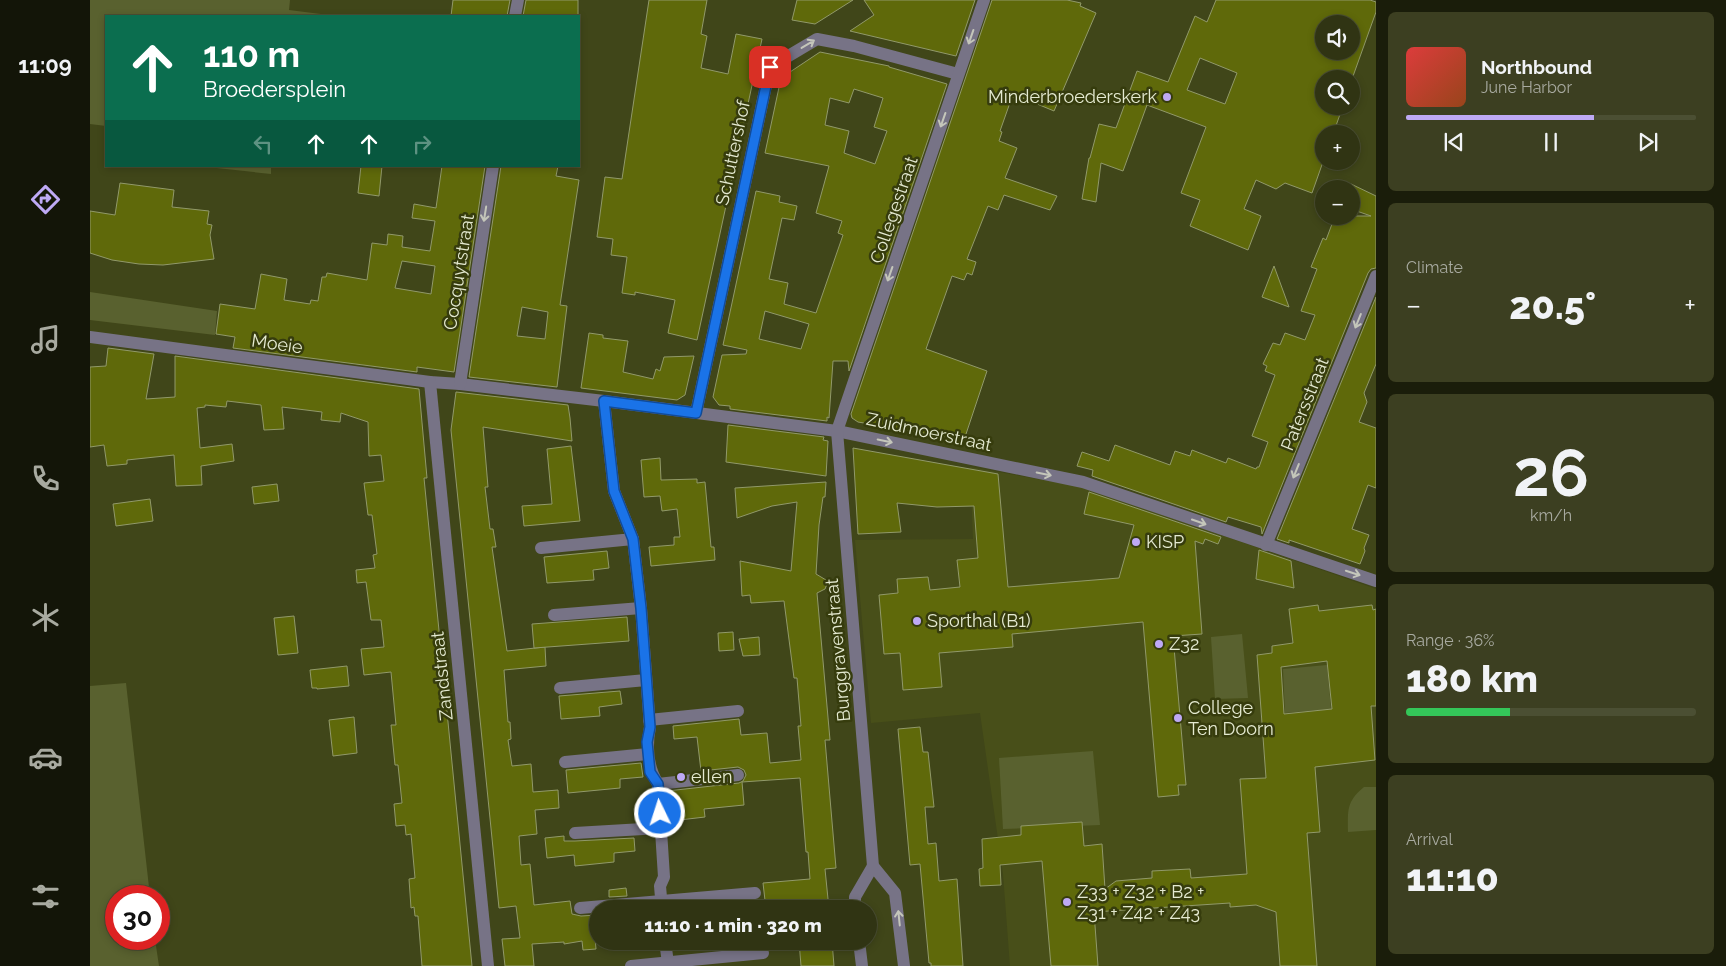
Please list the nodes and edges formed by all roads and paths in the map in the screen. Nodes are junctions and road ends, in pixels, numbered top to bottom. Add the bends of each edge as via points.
1 (518, 0) edge
2 (984, 0) edge
3 (515, 15) edge
4 (958, 74) junction
5 (493, 167) edge
6 (1376, 276) edge
7 (90, 337) edge
8 (430, 382) junction
9 (460, 384) junction
10 (604, 401) junction
11 (696, 413) junction
12 (837, 431) junction
13 (633, 539) junction
14 (1266, 544) junction
15 (541, 548) dead end
16 (1376, 581) edge
17 (641, 608) junction
18 (554, 615) dead end
19 (646, 680) junction
20 (560, 688) dead end
21 (738, 711) dead end
22 (649, 720) junction
23 (648, 754) junction
24 (565, 762) dead end
25 (738, 775) dead end
26 (658, 784) junction
27 (660, 828) junction
28 (575, 833) dead end
29 (873, 866) junction
30 (754, 893) dead end
31 (661, 900) edge
32 (700, 900) edge
33 (855, 900) edge
34 (580, 908) dead end
35 (589, 908) edge
36 (667, 950) edge
37 (860, 950) edge
38 (763, 953) dead end
39 (668, 963) junction
40 (488, 966) edge
41 (631, 966) edge
42 (862, 966) edge
43 (904, 966) edge

1 - 3 street
2 -> 4 street, Collegestraat
11 -> 4 street, Schuttershof via 770,67 817,39
4 -> 12 street, Collegestraat
5 -> 9 street, Cocquytstraat
6 -> 14 street, Patersstraat
7 - 8 street, Moeie
8 - 9 street, Moeie
8 - 40 street, Zandstraat
9 - 10 street, Zuidmoerstraat
10 - 11 street, Zuidmoerstraat
10 - 13 street via 614,491
11 - 12 street, Zuidmoerstraat
12 -> 14 street, Zuidmoerstraat via 1083,482
12 - 29 street, Burggravenstraat
13 - 15 street
13 - 17 street
14 -> 16 street, Zuidmoerstraat
17 - 18 street
17 - 19 street
19 - 20 street
19 - 22 street
21 - 22 street
22 - 23 street
23 - 24 street
23 - 26 street via 650,772
25 - 26 street
26 - 27 street
27 - 28 street
27 - 31 street via 664,877 660,886
29 - 33 street
43 -> 29 street via 895,893
30 - 32 street
34 - 35 street
36 - 39 street
37 - 42 street
38 - 39 street
39 - 41 street

